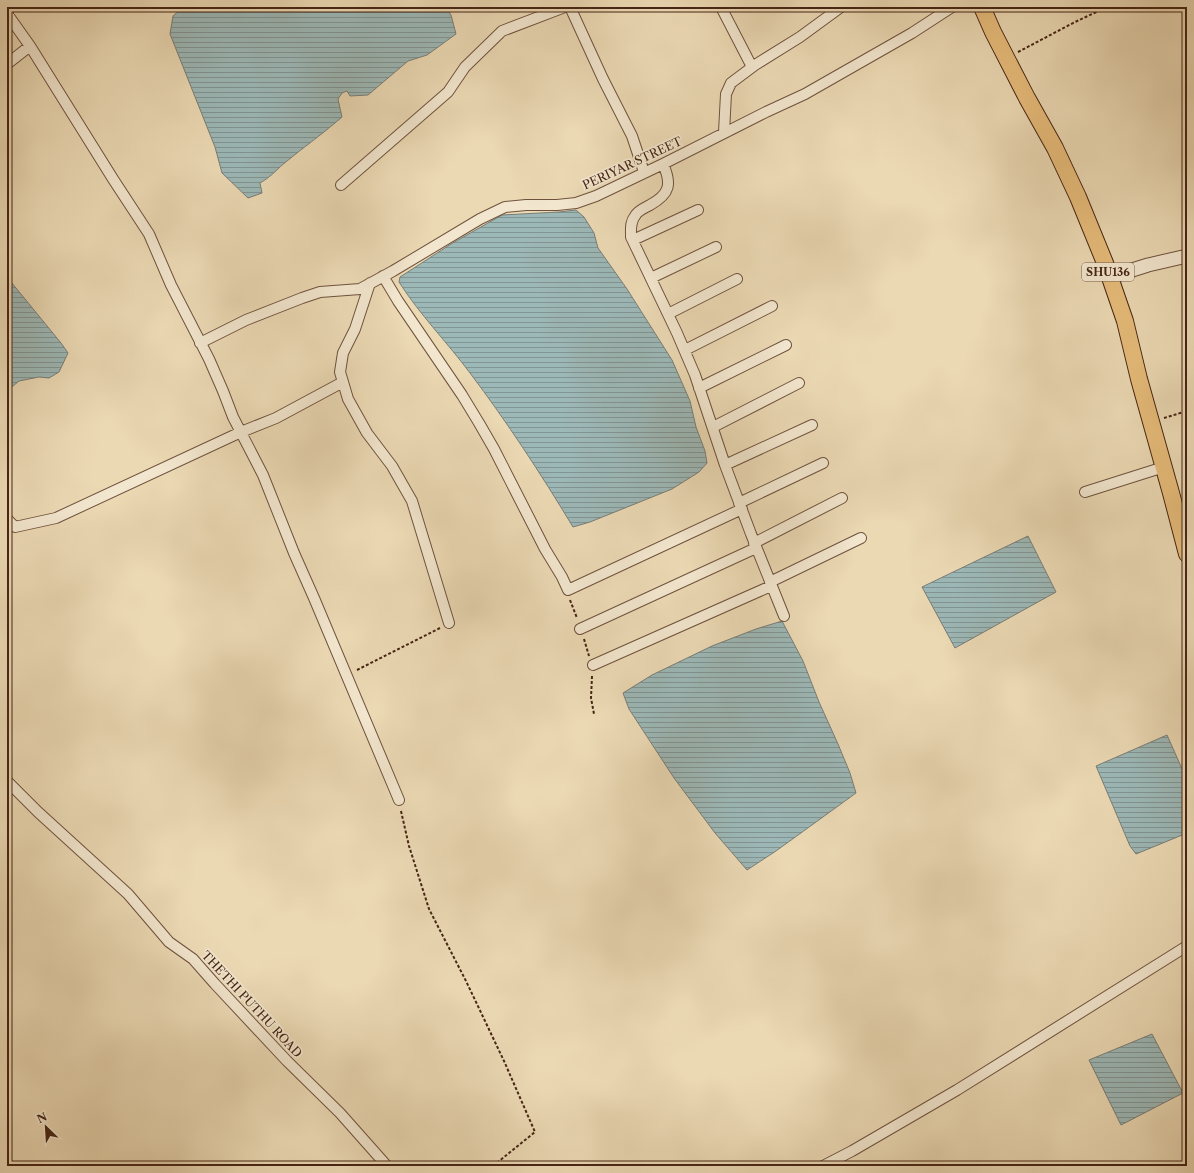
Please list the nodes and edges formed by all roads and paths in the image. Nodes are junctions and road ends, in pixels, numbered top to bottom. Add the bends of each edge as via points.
1 (8, 7) edge
2 (565, 7) edge
3 (570, 7) edge
4 (721, 7) edge
5 (841, 7) edge
6 (952, 7) edge
7 (982, 7) edge
8 (1107, 7) edge
9 (30, 46) junction
10 (1006, 57) junction
11 (7, 64) edge
12 (752, 67) junction
13 (724, 132) junction
14 (664, 164) junction
15 (644, 172) junction
16 (341, 185) dead end
17 (698, 210) dead end
18 (633, 240) junction
19 (716, 246) dead end
20 (1187, 256) edge
21 (383, 276) junction
22 (1110, 277) junction
23 (651, 278) junction
24 (737, 279) dead end
25 (370, 283) junction
26 (772, 306) dead end
27 (668, 314) junction
28 (200, 343) junction
29 (786, 345) dead end
30 (685, 350) junction
31 (343, 382) junction
32 (800, 382) dead end
33 (699, 388) junction
34 (1187, 411) edge
35 (1151, 421) junction
36 (812, 425) dead end
37 (713, 428) junction
38 (241, 432) junction
39 (823, 463) dead end
40 (725, 465) junction
41 (1164, 467) junction
42 (1085, 492) dead end
43 (842, 498) dead end
44 (740, 506) junction
45 (7, 519) edge
46 (861, 538) dead end
47 (755, 545) junction
48 (1187, 554) edge
49 (771, 584) junction
50 (568, 590) junction
51 (784, 616) dead end
52 (450, 623) joint
53 (580, 629) junction
54 (593, 665) junction
55 (347, 675) junction
56 (594, 714) dead end
57 (7, 781) edge
58 (399, 800) joint
59 (1187, 946) edge
60 (387, 1166) edge
61 (492, 1166) edge
62 (824, 1166) edge

1 - 9 street via 8,14
2 - 16 street via 502,31 465,68 448,92
3 - 15 street via 632,136
4 - 12 street
5 - 12 street
6 - 13 street, PERIYAR STREET via 912,33 805,94
7 - 10 main road, SHU136
8 - 10 path
9 - 11 street
9 - 28 street via 150,234
10 - 22 main road, SHU136 via 1055,148
12 - 13 street via 729,87 726,94
13 - 14 street, PERIYAR STREET
14 - 15 street, PERIYAR STREET
14 - 18 street via 669,178 668,188 659,199 634,217 631,228
15 - 21 street, PERIYAR STREET via 576,203 504,207
17 - 18 street
18 - 23 street
19 - 23 street
20 - 22 street
21 - 25 street, PERIYAR STREET
21 - 50 street via 479,423
22 - 35 main road, SHU136 via 1125,321
23 - 27 street
24 - 27 street
25 - 28 street, PERIYAR STREET via 360,289 320,292 302,298 246,320
25 - 31 street via 355,329 343,353 340,372
26 - 30 street
27 - 30 street
28 - 38 street
29 - 33 street
30 - 33 street
31 - 38 street via 276,418
31 - 52 street via 348,399 367,433 392,466 412,501
32 - 37 street
33 - 37 street
34 - 35 path
35 - 41 main road, SHU136
36 - 40 street
37 - 40 street
38 - 45 street via 56,518 15,527
38 - 55 street via 263,476
39 - 44 street
40 - 44 street
41 - 42 street
41 - 48 main road, SHU136
43 - 47 street
44 - 47 street
44 - 50 street
46 - 49 street
47 - 49 street
47 - 53 street
49 - 51 street
49 - 54 street
50 - 53 path
52 - 55 path
53 - 54 path
54 - 56 path via 591,698
55 - 58 street
57 - 60 street, THETHI PUTHU ROAD via 128,894 169,942 193,959
58 - 61 path via 409,846 429,908 504,1061 535,1132
59 - 62 street via 957,1090

